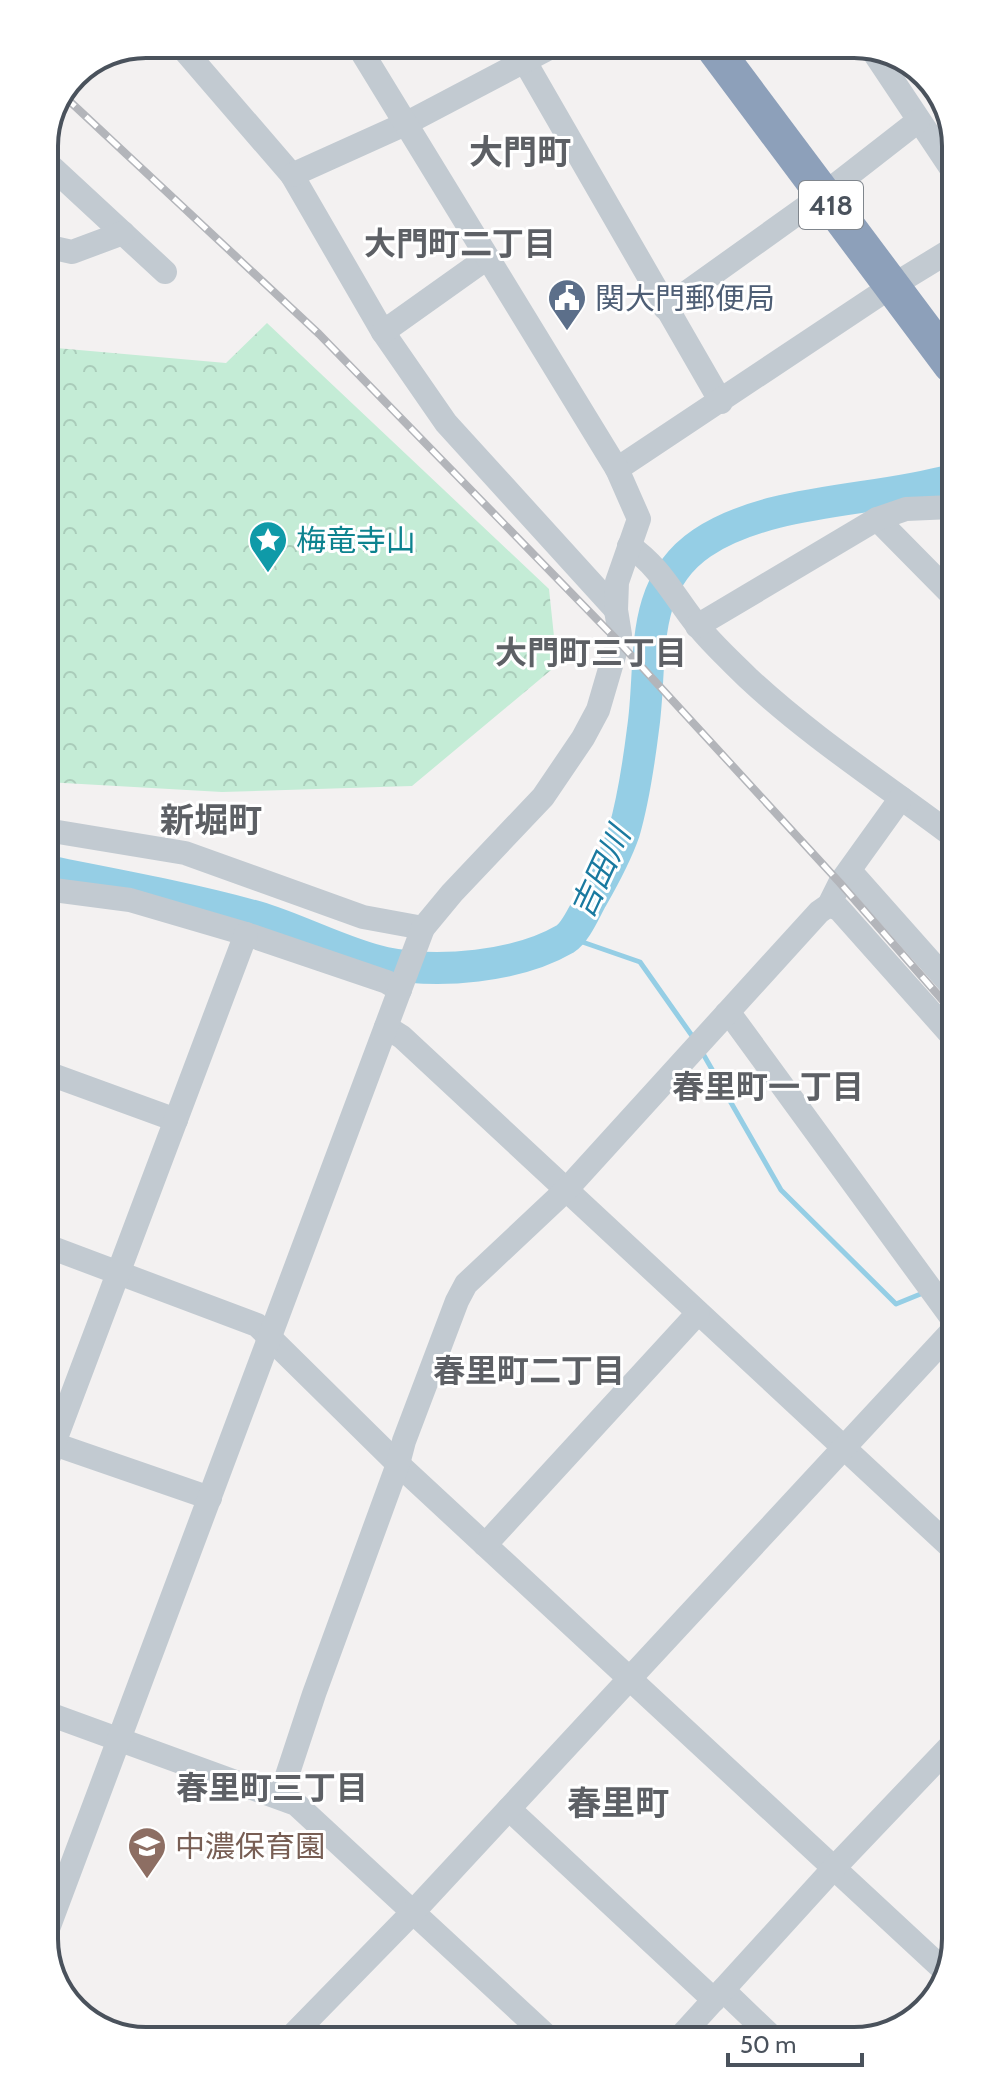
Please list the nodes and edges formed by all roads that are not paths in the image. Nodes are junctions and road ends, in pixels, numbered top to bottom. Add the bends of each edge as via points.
1 (191, 58) edge
2 (365, 58) edge
3 (528, 58) edge
4 (721, 58) edge
5 (524, 60) junction
6 (881, 63) edge
7 (918, 121) junction
8 (405, 124) junction
9 (942, 155) edge
10 (58, 173) edge
11 (292, 175) junction
12 (823, 195) junction
13 (123, 233) junction
14 (58, 249) edge
15 (942, 255) edge
16 (487, 258) junction
17 (165, 272) dead end
18 (892, 286) junction
19 (665, 308) junction
20 (383, 332) junction
21 (942, 353) edge
22 (721, 402) junction
23 (617, 469) junction
24 (942, 507) edge
25 (877, 519) junction
26 (634, 550) junction
27 (942, 585) edge
28 (616, 610) junction
29 (697, 626) junction
30 (901, 798) junction
31 (942, 828) edge
32 (58, 832) edge
33 (850, 871) junction
34 (58, 891) edge
35 (829, 905) junction
36 (422, 932) junction
37 (246, 934) junction
38 (942, 975) edge
39 (404, 982) junction
40 (726, 1014) junction
41 (942, 1025) edge
42 (386, 1027) junction
43 (58, 1077) edge
44 (176, 1120) junction
45 (566, 1190) junction
46 (58, 1250) edge
47 (118, 1273) junction
48 (942, 1305) edge
49 (698, 1313) junction
50 (270, 1338) junction
51 (942, 1342) edge
52 (58, 1428) edge
53 (843, 1448) junction
54 (58, 1451) edge
55 (398, 1464) junction
56 (210, 1498) junction
57 (942, 1539) edge
58 (485, 1545) junction
59 (629, 1679) junction
60 (58, 1717) edge
61 (121, 1740) junction
62 (942, 1755) edge
63 (280, 1797) junction
64 (509, 1809) junction
65 (833, 1869) junction
66 (58, 1903) edge
67 (414, 1911) junction
68 (938, 1964) edge
69 (718, 1995) junction
70 (301, 2027) edge
71 (537, 2027) edge
72 (689, 2027) edge
73 (759, 2027) edge

1 - 11 street
2 - 8 street
3 - 5 street
4 - 12 highway, 418
5 - 8 street
5 - 19 street
6 - 7 street
7 - 9 street
7 - 12 street
8 - 11 street
8 - 16 street
10 - 13 street
11 - 20 street
12 - 18 highway, 418
12 - 19 street
13 - 14 street via 72,252
13 - 17 street
15 - 18 street
16 - 20 street
16 - 23 street
18 - 21 highway, 418
18 - 22 street
19 - 22 street
20 - 28 street via 446,423
22 - 23 street
23 - 26 street via 639,519
24 - 25 street via 906,509
25 - 27 street
25 - 29 street
26 - 28 street via 617,582
26 - 29 street via 671,587
28 - 36 street via 618,641 598,710 583,738 543,797
29 - 30 street via 809,730
30 - 31 street
30 - 33 street
32 - 36 street via 185,853 363,917
33 - 35 street
33 - 38 street
34 - 37 street via 130,900
35 - 40 street
35 - 41 street via 839,909
36 - 39 street
37 - 39 street via 387,982
37 - 44 street
39 - 42 street
40 - 45 street
40 - 48 street
42 - 45 street
42 - 50 street
43 - 44 street
44 - 47 street
45 - 49 street
45 - 55 street via 466,1284
46 - 47 street
47 - 50 street via 257,1325
47 - 52 street
49 - 53 street
49 - 58 street
50 - 55 street
50 - 56 street
51 - 53 street
53 - 57 street
53 - 59 street
54 - 56 street
55 - 58 street
55 - 63 street
56 - 61 street
58 - 59 street
59 - 64 street
59 - 65 street
60 - 61 street
61 - 63 street
61 - 66 street
62 - 65 street
63 - 67 street via 296,1804
64 - 67 street
64 - 69 street
65 - 68 street
65 - 69 street
67 - 70 street
67 - 71 street
69 - 72 street
69 - 73 street

